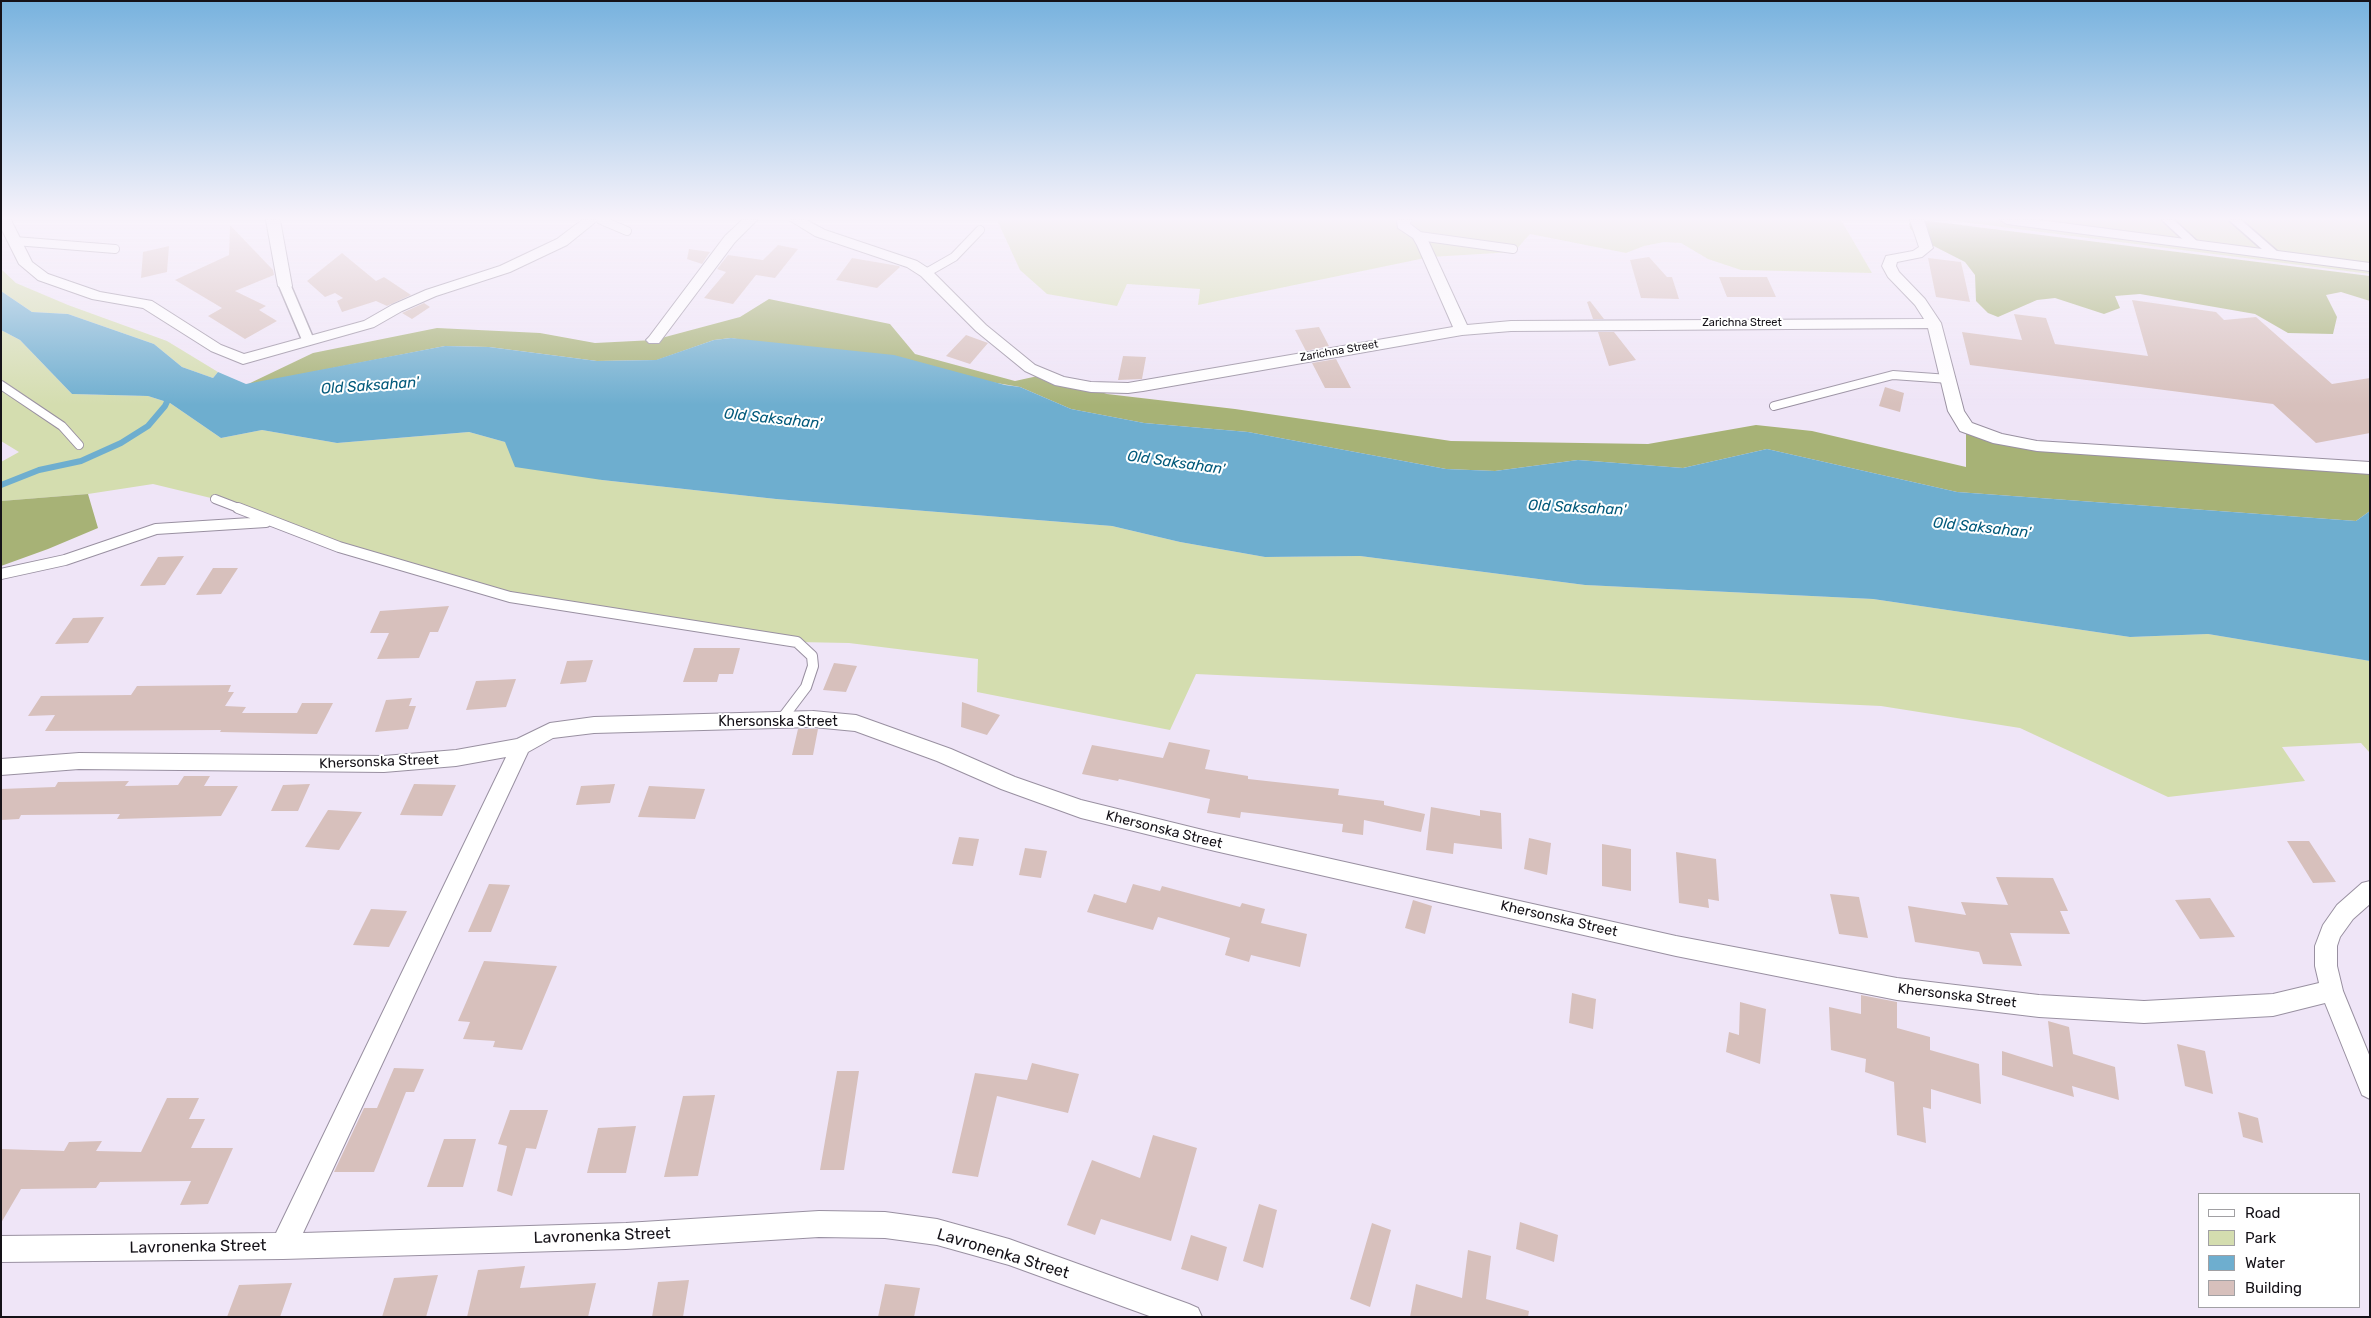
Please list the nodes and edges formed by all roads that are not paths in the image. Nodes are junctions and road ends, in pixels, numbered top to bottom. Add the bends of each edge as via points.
1 (56, 282) edge
2 (284, 282) edge
3 (465, 282) edge
4 (698, 282) edge
5 (935, 282) edge
6 (1440, 282) edge
7 (1900, 282) edge
8 (285, 286) joint
9 (1934, 323) junction
10 (1462, 330) junction
11 (308, 340) junction
12 (654, 340) dead end
13 (1949, 379) junction
14 (1, 385) edge
15 (1774, 406) dead end
16 (79, 445) dead end
17 (2370, 468) edge
18 (215, 499) dead end
19 (269, 521) junction
20 (1, 574) edge
21 (781, 720) junction
22 (521, 746) junction
23 (1, 767) edge
24 (2370, 890) edge
25 (2326, 966) joint
26 (2332, 991) junction
27 (2370, 1087) edge
28 (283, 1246) junction
29 (1, 1249) edge
30 (1189, 1317) edge

1 - 11 street via 97,296 147,304 216,348 242,358
2 - 8 street
3 - 11 street via 431,293 369,324
4 - 12 street
5 - 10 street, Zarichna Street via 981,328 1030,368 1060,381 1091,387 1128,388 1171,382
6 - 10 street
7 - 9 street
8 - 11 street
9 - 10 street, Zarichna Street via 1511,326
9 - 13 street
13 - 15 lane via 1893,374
13 - 17 street via 1956,411 1966,427 1999,440 2037,446
14 - 16 lane via 62,426
18 - 19 lane
19 - 20 lane via 156,529 65,560
19 - 21 lane via 340,547 510,597 797,642 812,656 813,666 806,687
21 - 22 street, Khersonska Street via 594,724 550,731
21 - 26 street, Khersonska Street via 856,723 1081,809 1206,840 1676,946 1897,989 2039,1006 2144,1012 2273,1005
22 - 23 street, Khersonska Street via 456,758 384,764 79,761
22 - 28 street
24 - 25 street via 2345,912 2331,932 2326,946
25 - 26 street
26 - 27 street
28 - 29 street, Lavronenka Street
28 - 30 street, Lavronenka Street via 626,1236 819,1224 885,1225 937,1232 1009,1252

